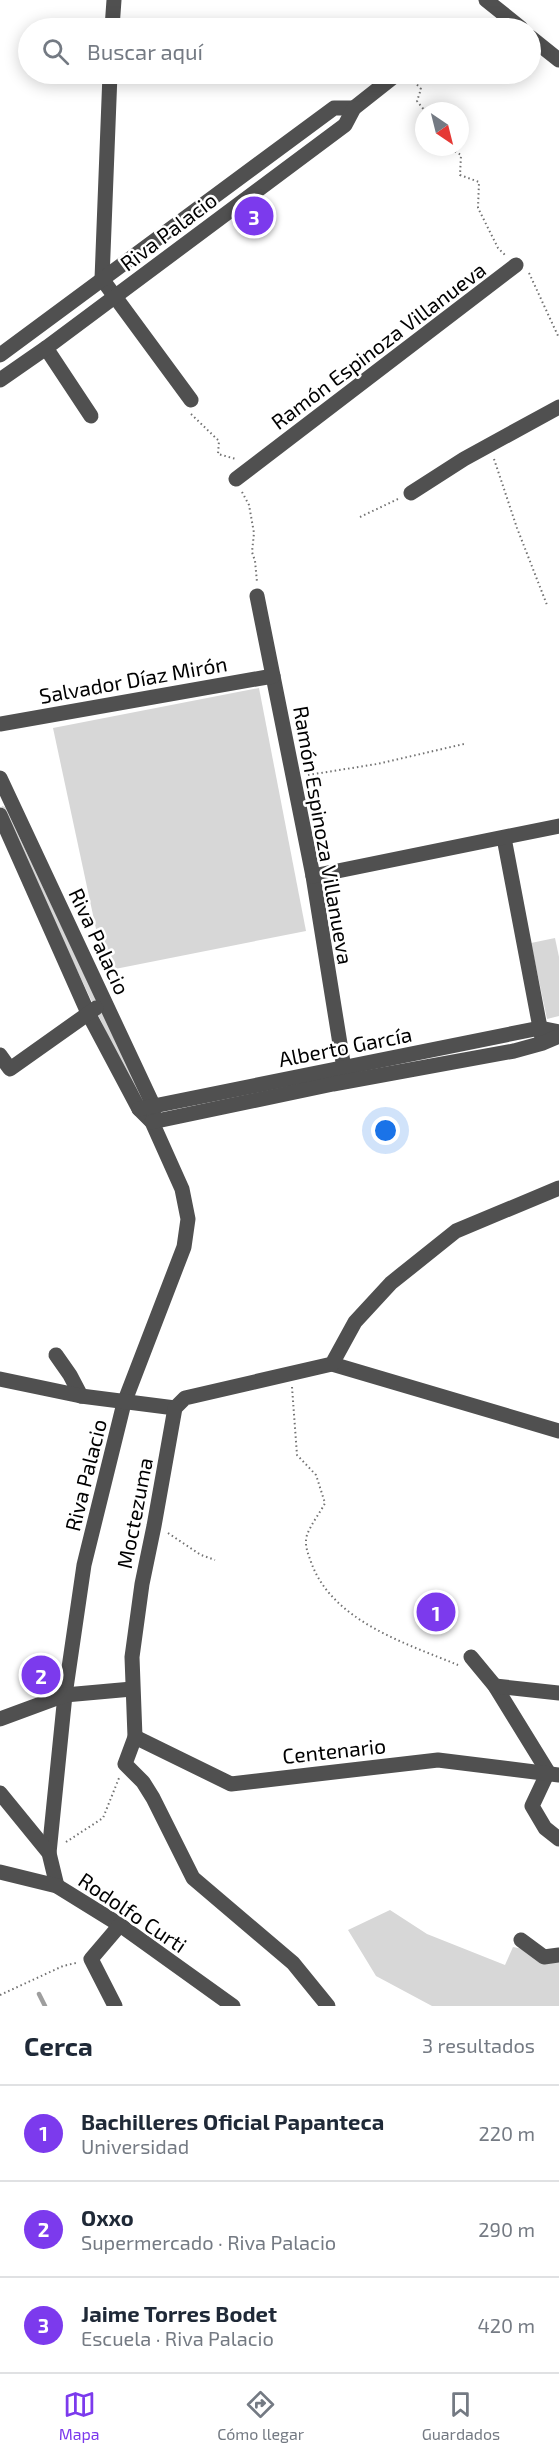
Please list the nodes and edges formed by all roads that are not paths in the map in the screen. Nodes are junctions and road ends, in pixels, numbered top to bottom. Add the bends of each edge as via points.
1 (114, 0) edge
2 (486, 0) edge
3 (113, 18) edge
4 (508, 18) edge
5 (541, 49) edge
6 (559, 60) edge
7 (110, 84) edge
8 (384, 84) edge
9 (354, 108) junction
10 (516, 265) road end
11 (102, 279) junction
12 (114, 297) junction
13 (46, 348) junction
14 (6, 351) edge
15 (24, 363) junction
16 (0, 380) edge
17 (191, 400) dead end
18 (559, 407) edge
19 (91, 416) dead end
20 (236, 479) dead end
21 (411, 493) road end
22 (257, 596) dead end
23 (273, 676) junction
24 (0, 724) edge
25 (0, 779) edge
26 (0, 815) edge
27 (559, 826) edge
28 (504, 838) junction
29 (313, 876) junction
30 (105, 1002) junction
31 (88, 1013) junction
32 (559, 1034) edge
33 (542, 1036) junction
34 (0, 1055) edge
35 (344, 1074) junction
36 (147, 1108) junction
37 (152, 1122) junction
38 (559, 1188) edge
39 (56, 1355) dead end
40 (332, 1364) junction
41 (0, 1378) edge
42 (81, 1396) junction
43 (124, 1403) junction
44 (175, 1408) junction
45 (559, 1431) edge
46 (475, 1662) road end
47 (495, 1686) junction
48 (132, 1689) junction
49 (559, 1693) edge
50 (65, 1695) junction
51 (0, 1719) edge
52 (135, 1737) junction
53 (553, 1773) edge
54 (0, 1793) edge
55 (559, 1839) edge
56 (49, 1853) junction
57 (0, 1872) edge
58 (57, 1886) junction
59 (120, 1925) junction
60 (521, 1940) dead end
61 (559, 1955) edge
62 (115, 2006) edge
63 (233, 2006) edge
64 (328, 2006) edge

1 - 3 street
2 - 4 street
5 - 6 street
7 - 11 street
8 - 9 street, Riva Palacio
9 - 11 street, Riva Palacio via 334,108
9 - 12 street, Riva Palacio via 345,125
10 - 20 street, Ramón Espinoza Villanueva
11 - 12 street
11 - 14 street, Riva Palacio
12 - 13 street, Riva Palacio
12 - 17 street
13 - 15 street, Riva Palacio
13 - 19 street
14 - 15 street
15 - 16 street, Riva Palacio
18 - 21 street
22 - 23 street, Ramón Espinoza Villanueva
23 - 24 street, Salvador Díaz Mirón
23 - 29 street, Ramón Espinoza Villanueva
25 - 30 street, Riva Palacio
26 - 31 street, Riva Palacio
27 - 28 street
28 - 29 street
28 - 33 street
29 - 35 street, Ramón Espinoza Villanueva
30 - 31 street
30 - 36 street, Riva Palacio
31 - 34 street via 10,1069
31 - 36 street, Riva Palacio
32 - 33 street, Alberto García
33 - 35 street, Alberto García
35 - 36 street, Alberto García
35 - 37 street, Alberto García
36 - 37 street, Riva Palacio
37 - 43 street, Riva Palacio via 182,1189 188,1219 184,1247
38 - 40 street via 456,1231 384,1291 355,1322
39 - 42 street
40 - 44 street via 185,1398
40 - 45 street
41 - 42 street
42 - 43 street
43 - 44 street
43 - 50 street, Riva Palacio via 84,1565
44 - 48 street, Moctezuma via 140,1594
46 - 47 street
47 - 49 street
47 - 53 street
48 - 50 street
48 - 52 street, Moctezuma
50 - 51 street
50 - 56 street, Riva Palacio
52 - 53 street, Centenario via 231,1784 438,1760
52 - 64 street, Moctezuma via 125,1764 153,1798 193,1878 293,1963
53 - 55 street via 532,1806 545,1828
54 - 56 street
56 - 58 street
57 - 58 street, Rodolfo Curti
58 - 59 street, Rodolfo Curti
59 - 62 street via 90,1959
59 - 63 street, Rodolfo Curti
60 - 61 street via 544,1957

